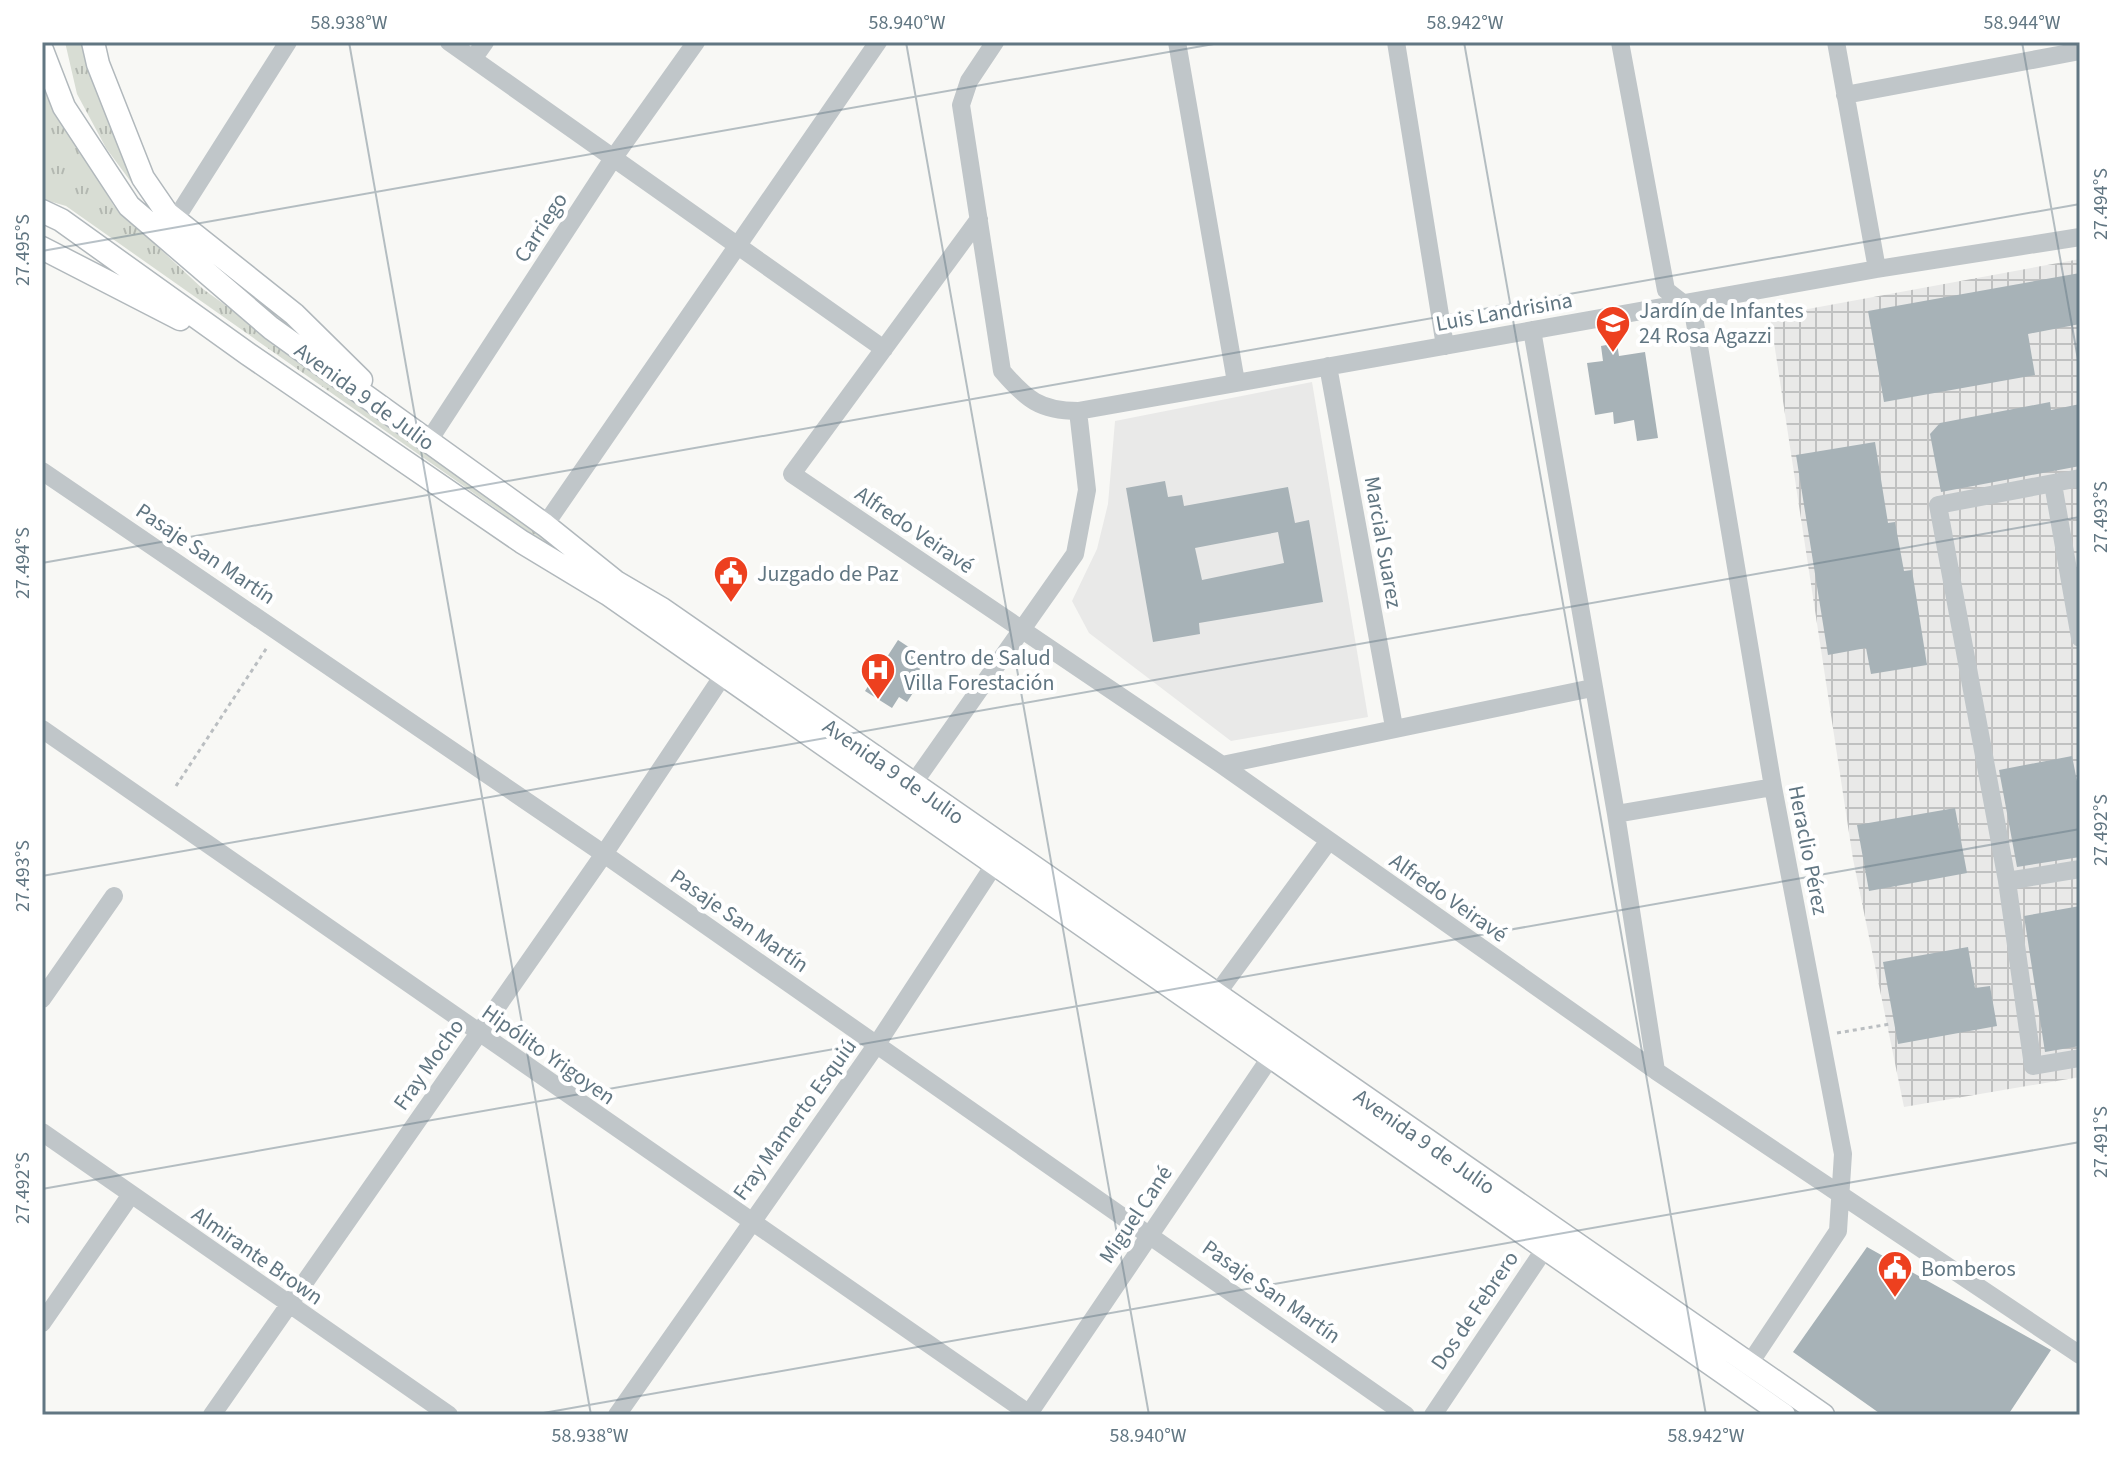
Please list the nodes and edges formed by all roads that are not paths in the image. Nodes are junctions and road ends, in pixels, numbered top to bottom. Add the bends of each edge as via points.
1 (93, 42) edge
2 (288, 42) edge
3 (449, 42) edge
4 (485, 42) edge
5 (696, 42) edge
6 (878, 42) edge
7 (995, 42) edge
8 (1177, 42) edge
9 (1396, 42) edge
10 (1620, 42) edge
11 (1836, 42) edge
12 (42, 50) edge
13 (2080, 51) edge
14 (473, 59) junction
15 (1845, 95) junction
16 (612, 160) junction
17 (42, 211) edge
18 (979, 219) junction
19 (175, 220) junction
20 (2080, 237) edge
21 (737, 246) junction
22 (42, 248) edge
23 (1877, 269) junction
24 (1682, 303) junction
25 (1532, 330) junction
26 (1445, 346) junction
27 (884, 349) junction
28 (248, 354) junction
29 (1328, 366) junction
30 (1236, 382) junction
31 (1078, 411) junction
32 (421, 436) junction
33 (42, 471) edge
34 (2080, 478) edge
35 (2053, 484) junction
36 (545, 525) junction
37 (1021, 631) junction
38 (2080, 638) edge
39 (728, 667) junction
40 (1592, 688) junction
41 (1394, 727) junction
42 (42, 729) edge
43 (1222, 765) junction
44 (913, 784) junction
45 (1773, 787) junction
46 (1616, 814) junction
47 (1328, 842) junction
48 (604, 854) junction
49 (999, 857) junction
50 (2080, 869) edge
51 (2007, 881) junction
52 (114, 896) dead end
53 (1216, 995) junction
54 (42, 999) edge
55 (478, 1034) junction
56 (877, 1044) junction
57 (1276, 1049) junction
58 (2080, 1058) edge
59 (1656, 1071) junction
60 (42, 1132) edge
61 (1840, 1194) junction
62 (130, 1196) junction
63 (749, 1223) junction
64 (1150, 1233) junction
65 (1550, 1241) junction
66 (288, 1305) junction
67 (42, 1323) edge
68 (2080, 1355) edge
69 (1743, 1374) junction
70 (212, 1415) edge
71 (449, 1415) edge
72 (617, 1415) edge
73 (1029, 1415) edge
74 (1406, 1415) edge
75 (1433, 1415) edge
76 (1784, 1415) edge
77 (1823, 1415) edge

1 - 19 main road via 143,178
2 - 19 street
3 - 14 street
4 - 14 street
5 - 16 street, Carriego
6 - 21 street
7 - 18 street via 969,81 961,105
8 - 30 street
9 - 26 street
10 - 24 street, Heraclio Pérez via 1666,290
11 - 15 street
12 - 32 main road, Avenida 9 de Julio via 64,107 129,206 271,328
13 - 15 street
14 - 16 street
15 - 23 street
16 - 21 street
16 - 32 street, Carriego
17 - 28 main road, Avenida 9 de Julio
18 - 27 street
18 - 31 street via 1002,371 1023,396 1054,411
19 - 32 main road via 294,314
20 - 23 street, Luis Landrisina
21 - 27 street
21 - 36 street
22 - 28 main road
23 - 24 street, Luis Landrisina
24 - 25 street, Luis Landrisina
24 - 45 street, Heraclio Pérez via 1693,311
25 - 26 street, Luis Landrisina
25 - 40 street
26 - 29 street, Luis Landrisina
27 - 37 street, Alfredo Veiravé via 792,474
28 - 39 main road, Avenida 9 de Julio via 522,542
29 - 30 street, Luis Landrisina
29 - 41 street, Marcial Suarez
30 - 31 street, Luis Landrisina
31 - 37 street via 1087,490 1075,554
32 - 36 main road, Avenida 9 de Julio
33 - 48 street, Pasaje San Martín
34 - 35 street
35 - 38 street
35 - 51 street via 1938,505
36 - 39 main road, Avenida 9 de Julio via 616,582 662,609
37 - 43 street, Alfredo Veiravé
37 - 44 street
39 - 44 main road, Avenida 9 de Julio
39 - 48 street, Fray Mocho
39 - 49 main road, Avenida 9 de Julio
40 - 41 street
40 - 46 street
41 - 43 street
42 - 55 street, Hipólito Yrigoyen
43 - 47 street, Alfredo Veiravé
44 - 49 main road, Avenida 9 de Julio
45 - 46 street
45 - 61 street, Heraclio Pérez via 1843,1154
46 - 59 street
47 - 53 street
47 - 59 street, Alfredo Veiravé
48 - 55 street, Fray Mocho
48 - 56 street, Pasaje San Martín
49 - 53 main road, Avenida 9 de Julio
49 - 56 street, Fray Mamerto Esquiú
49 - 57 main road, Avenida 9 de Julio
50 - 51 street
51 - 58 street via 2033,1066
52 - 54 street
53 - 57 main road, Avenida 9 de Julio
55 - 63 street, Hipólito Yrigoyen
55 - 66 street, Fray Mocho
56 - 63 street, Fray Mamerto Esquiú
56 - 64 street, Pasaje San Martín
57 - 64 street, Miguel Cané
57 - 65 main road, Avenida 9 de Julio
59 - 61 street, Alfredo Veiravé
60 - 62 street, Almirante Brown
61 - 68 street, Alfredo Veiravé
61 - 69 street, Heraclio Pérez via 1838,1231
62 - 66 street, Almirante Brown
62 - 67 street
63 - 72 street, Fray Mamerto Esquiú
63 - 73 street, Hipólito Yrigoyen
64 - 73 street, Miguel Cané
64 - 74 street, Pasaje San Martín
65 - 69 main road, Avenida 9 de Julio
65 - 75 street, Dos de Febrero
66 - 70 street, Fray Mocho
66 - 71 street, Almirante Brown
69 - 76 main road, Avenida 9 de Julio
69 - 77 main road, Avenida 9 de Julio

